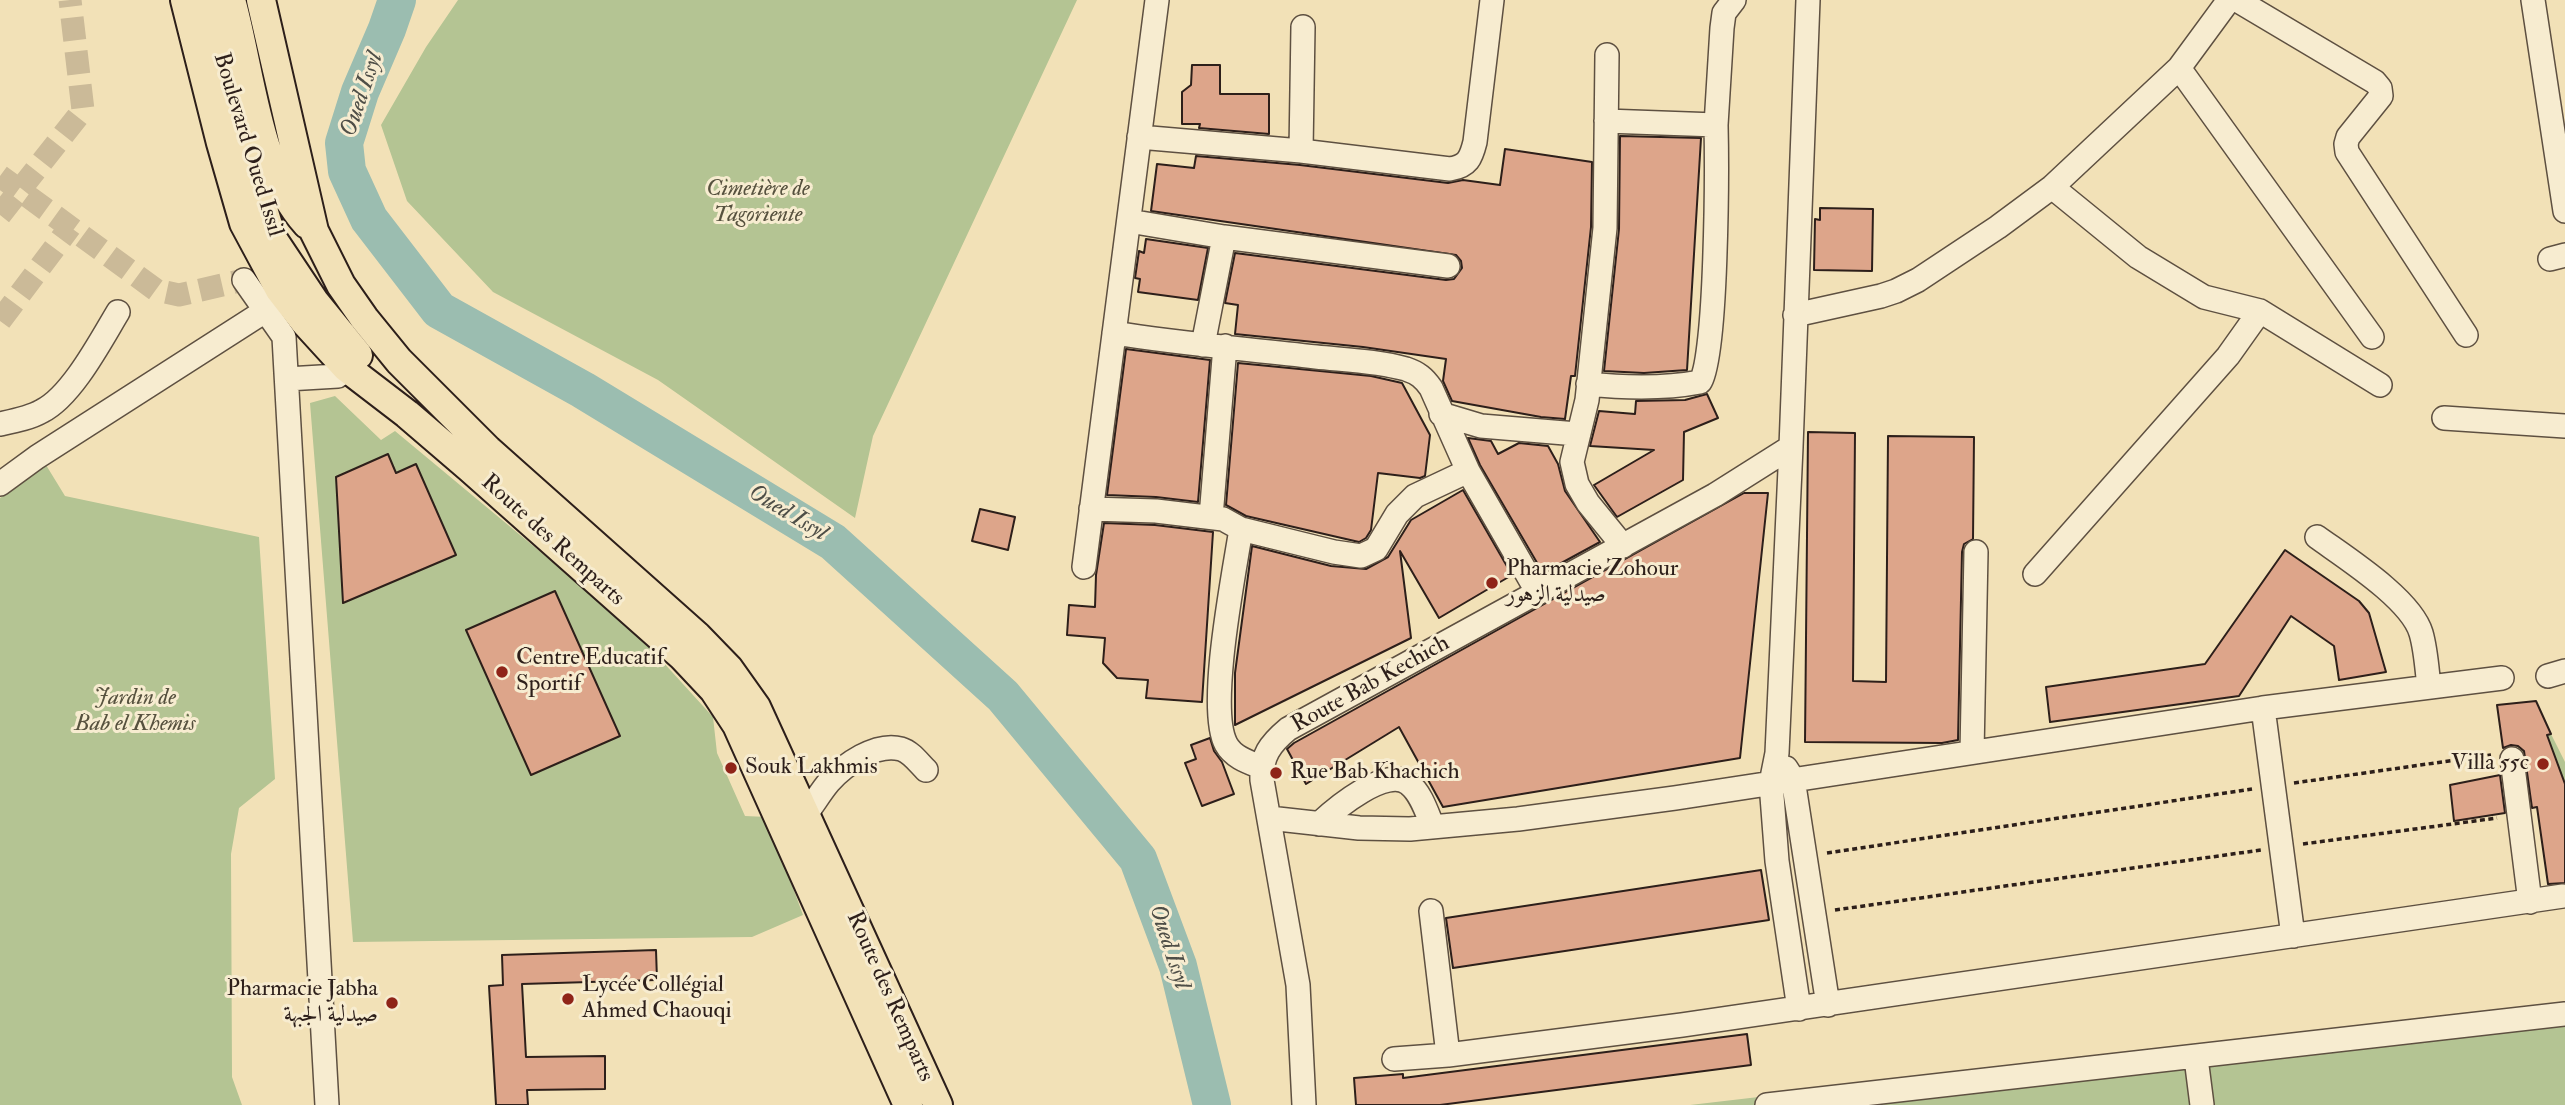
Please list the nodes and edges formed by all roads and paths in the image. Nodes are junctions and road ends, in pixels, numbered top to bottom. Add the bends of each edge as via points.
1 (185, 0) edge
2 (205, 0) edge
3 (231, 0) edge
4 (261, 0) edge
5 (1157, 0) edge
6 (1492, 0) edge
7 (1734, 0) edge
8 (1808, 0) edge
9 (2229, 0) edge
10 (2237, 0) edge
11 (2533, 0) edge
12 (1303, 27) dead end
13 (1607, 55) dead end
14 (2179, 68) junction
15 (1606, 121) junction
16 (1716, 125) junction
17 (1139, 137) junction
18 (1301, 151) junction
19 (2052, 187) junction
20 (2565, 211) edge
21 (1129, 221) junction
22 (314, 231) junction
23 (1224, 237) junction
24 (1448, 266) dead end
25 (244, 280) dead end
26 (265, 311) junction
27 (2260, 311) junction
28 (118, 312) dead end
29 (1795, 315) junction
30 (1114, 332) junction
31 (2466, 335) dead end
32 (2372, 337) dead end
33 (1214, 345) junction
34 (346, 368) junction
35 (286, 379) junction
36 (1588, 384) junction
37 (2379, 385) dead end
38 (407, 414) junction
39 (1441, 414) junction
40 (2444, 418) dead end
41 (0, 424) edge
42 (2565, 426) edge
43 (1577, 434) junction
44 (1791, 447) junction
45 (1468, 471) junction
46 (0, 484) edge
47 (1091, 509) junction
48 (1211, 517) junction
49 (1241, 529) junction
50 (2317, 537) dead end
51 (1623, 546) junction
52 (1976, 552) dead end
53 (1084, 566) dead end
54 (2035, 574) dead end
55 (1538, 593) junction
56 (2502, 678) dead end
57 (2429, 687) junction
58 (2263, 708) junction
59 (1972, 752) junction
60 (2512, 759) joint
61 (1262, 767) junction
62 (926, 770) dead end
63 (1782, 781) junction
64 (2275, 785) junction
65 (807, 815) junction
66 (2518, 815) junction
67 (1269, 818) junction
68 (1319, 824) junction
69 (1433, 827) junction
70 (786, 834) junction
71 (2281, 847) junction
72 (1804, 856) junction
73 (2563, 895) edge
74 (2530, 902) junction
75 (1431, 911) dead end
76 (1812, 914) junction
77 (2293, 936) junction
78 (1828, 1004) junction
79 (1799, 1009) junction
80 (2565, 1014) edge
81 (1448, 1055) junction
82 (2196, 1058) junction
83 (1394, 1059) dead end
84 (327, 1105) edge
85 (908, 1105) edge
86 (938, 1105) edge
87 (1304, 1105) edge
88 (1767, 1105) edge
89 (2202, 1105) edge

1 - 34 main road, Route des Remparts via 220,143 251,240 280,290
2 - 38 main road, Boulevard Oued Issil via 272,238 314,301
3 - 22 main road, Boulevard Oued Issil via 268,153 287,197
4 - 22 main road, Route des Remparts
5 - 17 street
6 - 18 street via 1475,142 1467,163 1450,169
7 - 16 street via 1724,13
8 - 29 street
9 - 14 street
10 - 31 street via 2380,88 2381,96 2348,137 2347,152
11 - 20 street
12 - 18 street
13 - 15 street
14 - 19 street
14 - 32 street
15 - 16 street
15 - 36 street via 1605,228
16 - 36 street via 1717,195 1705,375 1700,382 1670,388
17 - 18 street
17 - 21 street
19 - 27 street via 2138,257 2204,296
19 - 29 street via 1919,280 1881,296
21 - 23 street
21 - 30 street
22 - 65 main road, Route des Remparts via 341,285 412,375 729,669 756,707
23 - 24 street
23 - 33 street
25 - 26 street
26 - 35 street via 284,337
26 - 46 street
27 - 37 street
27 - 54 street via 2228,356
28 - 41 street via 55,402 30,416
29 - 44 street
30 - 33 street
30 - 47 street
33 - 39 street via 1404,368 1426,379
33 - 48 street
34 - 35 street via 338,376
34 - 38 main road, Route des Remparts
35 - 84 street
36 - 43 street
38 - 70 main road, Route des Remparts via 702,676 737,725
39 - 43 street via 1480,426
39 - 45 street
40 - 42 street
43 - 51 street via 1572,463 1577,484
44 - 51 street, Route Bab Kechich
44 - 63 street via 1777,753
45 - 49 street via 1405,505 1368,554 1334,552
45 - 55 street
47 - 48 street
47 - 53 street
48 - 49 street
49 - 61 street via 1219,715 1227,747 1242,760
50 - 57 street via 2384,587 2416,620
51 - 55 street, Route Bab Kechich
52 - 59 street
55 - 61 street, Route Bab Kechich via 1288,729 1265,753
56 - 57 street
57 - 58 street
58 - 59 street
58 - 64 street
59 - 63 street
60 - 64 path via 2511,752
60 - 66 street
61 - 67 street
62 - 65 street via 901,749 876,751 831,780
63 - 69 street
63 - 72 street
63 - 79 street via 1777,861
64 - 71 street
64 - 72 path
65 - 70 street
65 - 86 main road, Route des Remparts
66 - 71 path
66 - 74 street
67 - 68 street
67 - 87 street via 1298,985
68 - 69 street
68 - 69 street via 1349,799 1399,778 1411,785
70 - 85 main road, Route des Remparts
71 - 76 path
71 - 77 street
72 - 76 street
73 - 74 street
74 - 77 street
75 - 81 street
76 - 78 street
77 - 78 street
78 - 79 street
79 - 81 street
80 - 82 street
81 - 83 street
82 - 88 street
82 - 89 street

